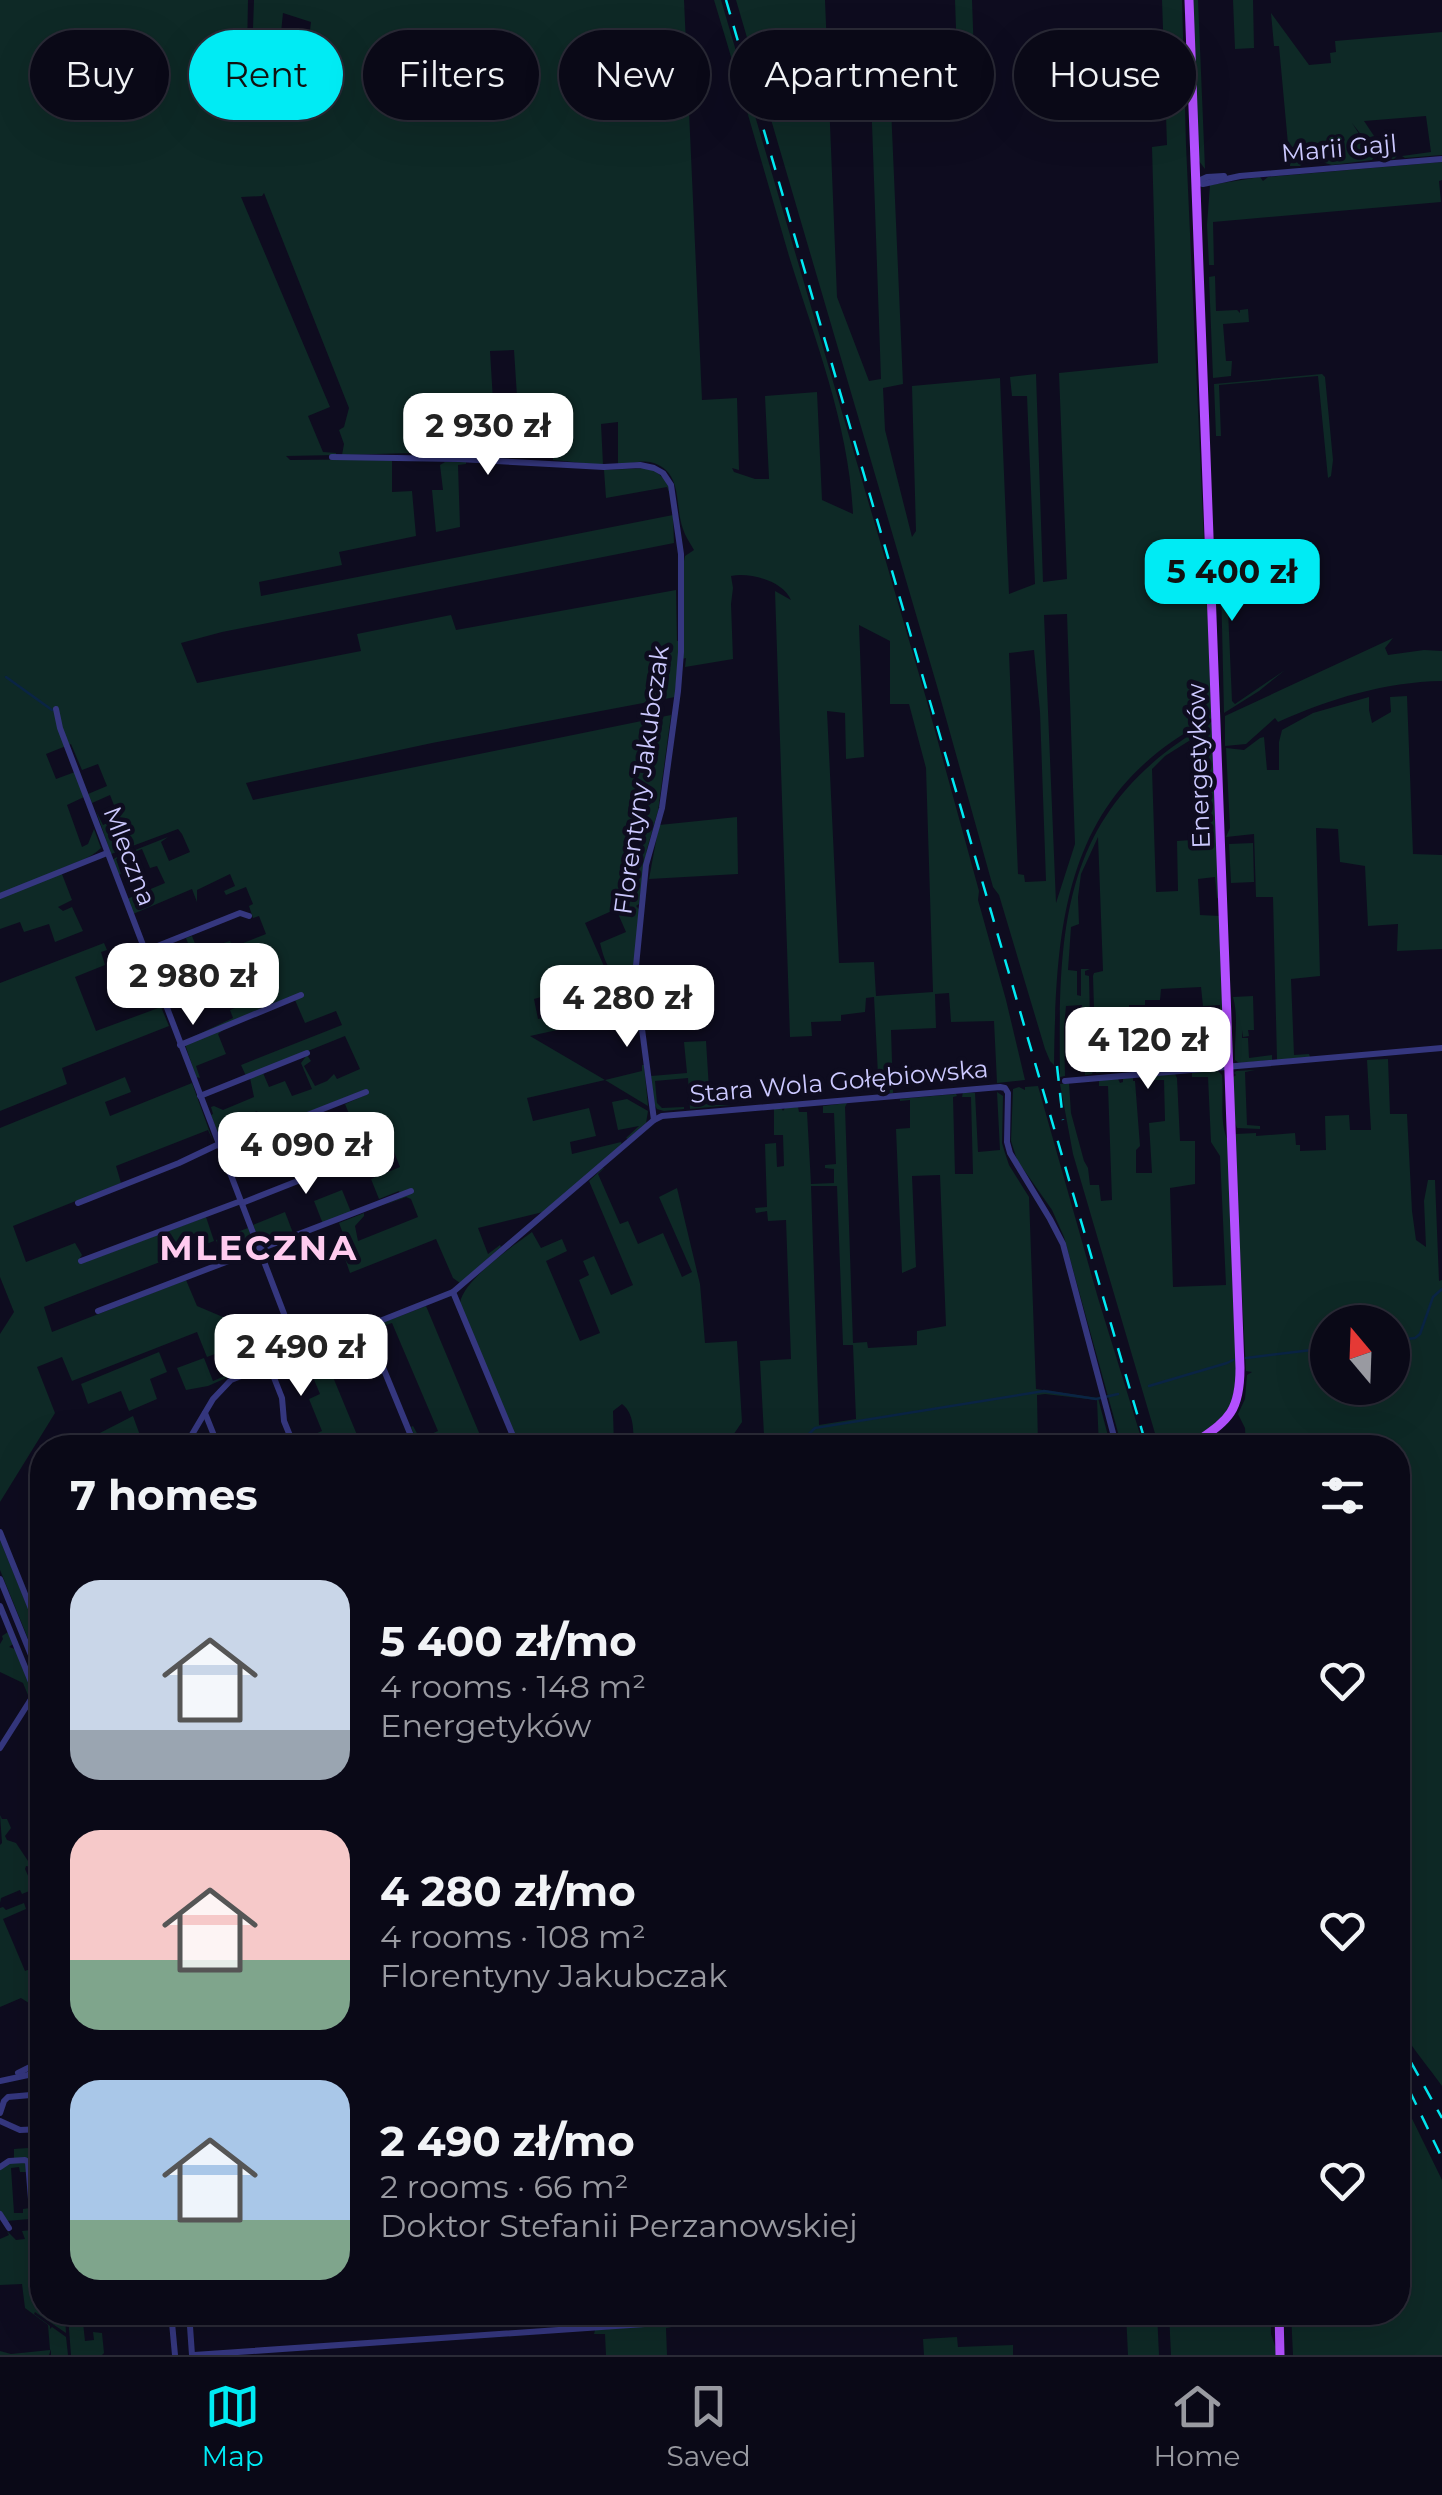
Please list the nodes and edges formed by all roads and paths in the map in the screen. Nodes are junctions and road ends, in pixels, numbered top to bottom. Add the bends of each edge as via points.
1 (1189, 0) edge
2 (1442, 158) edge
3 (1195, 160) junction
4 (1207, 180) junction
5 (1196, 182) junction
6 (1196, 196) junction
7 (332, 457) dead end
8 (56, 709) dead end
9 (108, 853) junction
10 (0, 896) edge
11 (249, 916) dead end
12 (145, 951) junction
13 (301, 995) dead end
14 (180, 1045) junction
15 (1442, 1048) edge
16 (307, 1053) dead end
17 (1228, 1067) junction
18 (1065, 1081) dead end
19 (366, 1092) dead end
20 (200, 1096) junction
21 (654, 1120) junction
22 (220, 1147) junction
23 (356, 1158) dead end
24 (411, 1191) dead end
25 (241, 1202) junction
26 (78, 1203) dead end
27 (259, 1248) junction
28 (81, 1261) dead end
29 (453, 1292) junction
30 (98, 1311) dead end
31 (366, 1326) junction
32 (299, 1352) junction
33 (269, 1365) junction
34 (205, 1413) junction
35 (192, 1435) edge
36 (213, 1435) edge
37 (290, 1435) edge
38 (411, 1435) edge
39 (513, 1435) edge
40 (1113, 1435) edge
41 (1205, 1435) edge
42 (0, 1532) edge
43 (0, 1579) edge
44 (0, 1606) edge
45 (30, 1608) edge
46 (29, 1648) edge
47 (30, 1672) edge
48 (30, 1702) edge
49 (0, 1748) edge
50 (30, 2068) edge
51 (30, 2075) edge
52 (4, 2080) edge
53 (30, 2095) edge
54 (0, 2113) edge
55 (0, 2121) edge
56 (30, 2130) edge
57 (0, 2167) edge
58 (30, 2187) edge
59 (0, 2214) edge
60 (9, 2228) dead end
61 (173, 2325) edge
62 (191, 2325) edge
63 (631, 2325) edge
64 (1279, 2325) edge
65 (174, 2355) edge
66 (194, 2355) edge
67 (1280, 2355) edge

1 - 3 main road, Energetyków
2 - 4 street, Marii Gajl
3 - 4 street
3 - 5 main road, Energetyków
4 - 5 street, Marii Gajl
4 - 6 street
5 - 6 main road, Energetyków
6 - 17 main road, Energetyków
7 - 21 street, Florentyny Jakubczak via 640,465 671,484 681,652 636,964
8 - 9 street, Mleczna
9 - 10 street
9 - 12 street, Mleczna
11 - 12 street
12 - 14 street, Mleczna
13 - 14 street
14 - 20 street, Mleczna
15 - 17 street
16 - 20 street
17 - 18 street
17 - 41 main road, Energetyków via 1240,1386 1228,1418
19 - 22 street
20 - 22 street, Mleczna
21 - 29 street
21 - 40 street, Stara Wola Gołębiowska via 1005,1088 1010,1153 1063,1244
22 - 25 street, Mleczna
22 - 26 street
23 - 25 street
24 - 27 street
25 - 27 street, Mleczna
25 - 28 street
27 - 30 street
27 - 32 street, Mleczna
29 - 31 street
29 - 39 street
31 - 32 street
31 - 38 street
32 - 33 street
33 - 34 street via 226,1384
33 - 37 street
34 - 35 street
34 - 36 street
42 - 45 street
43 - 46 street
44 - 47 street
48 - 49 street
50 - 52 street
51 - 52 street
53 - 54 street via 8,2097
55 - 56 street
57 - 58 street via 25,2160
59 - 60 street
61 - 65 street
62 - 66 street
63 - 66 street
64 - 67 main road

